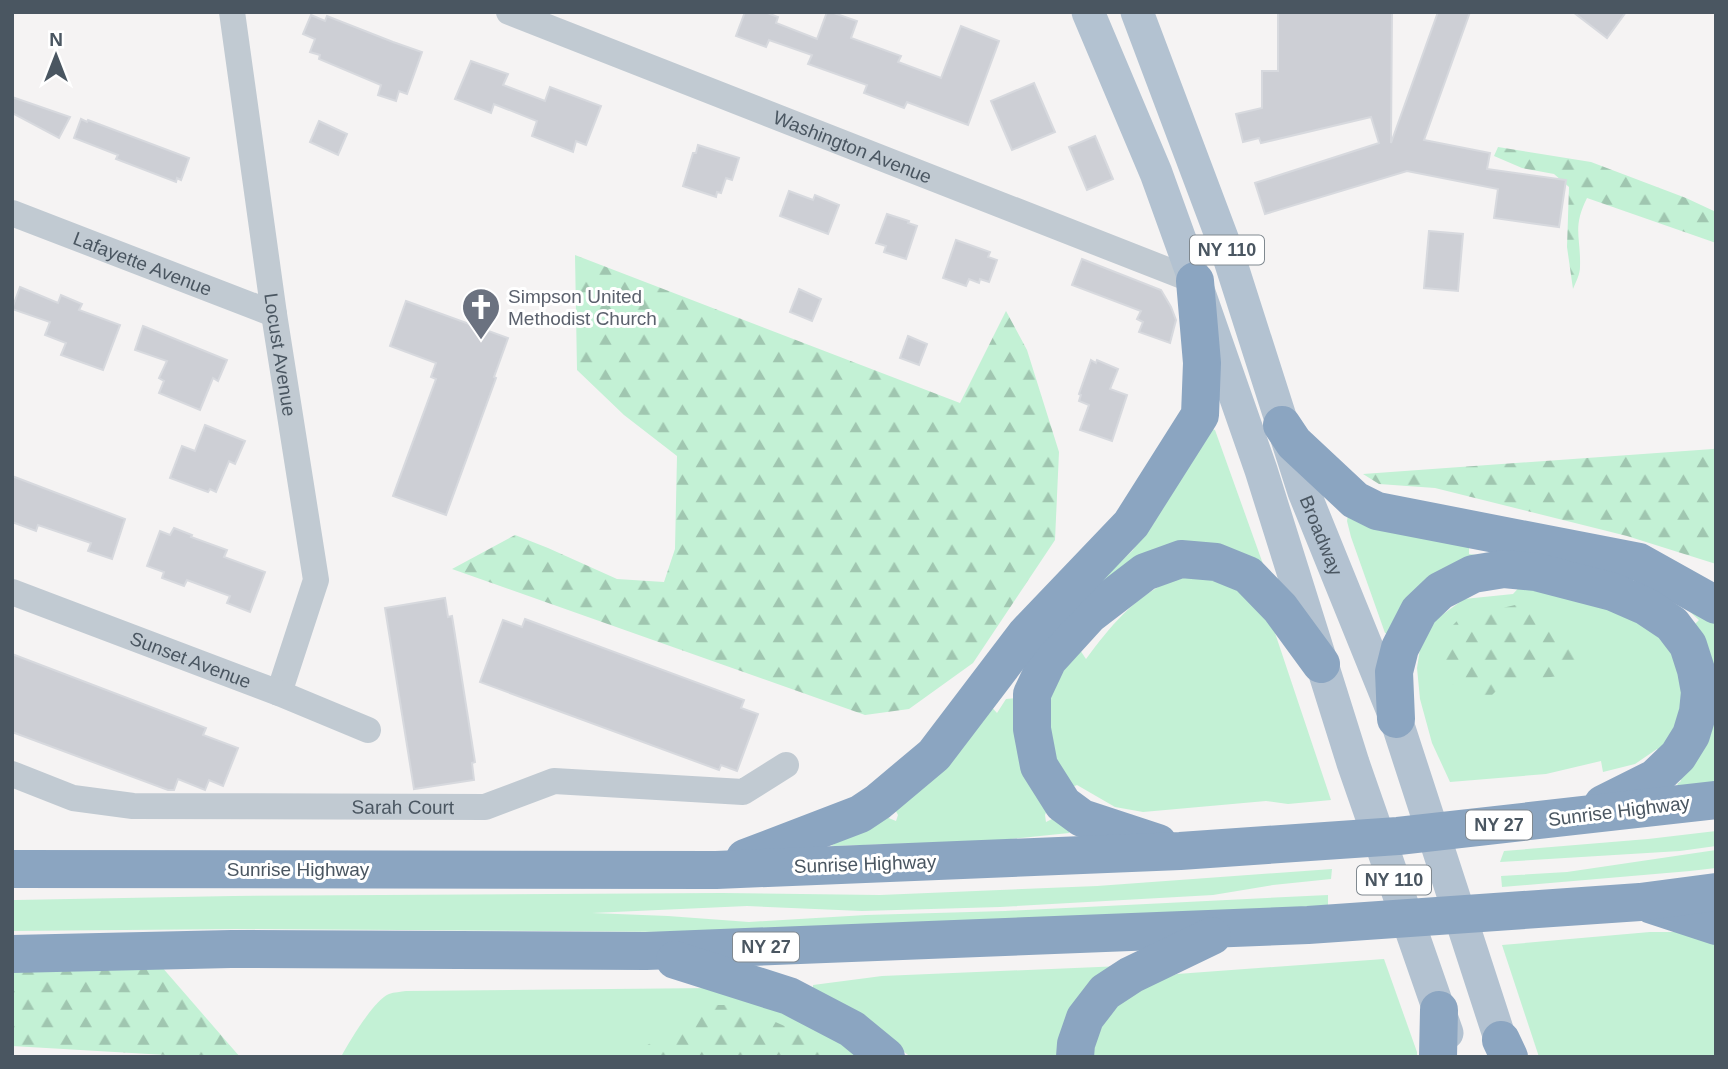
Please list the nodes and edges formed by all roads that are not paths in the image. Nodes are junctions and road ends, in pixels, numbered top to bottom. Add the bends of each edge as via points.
1 (232, 12) edge
2 (509, 12) edge
3 (1088, 12) edge
4 (1137, 12) edge
5 (12, 213) edge
6 (1195, 281) junction
7 (274, 314) junction
8 (1282, 425) junction
9 (12, 592) edge
10 (1716, 606) edge
11 (1321, 664) junction
12 (279, 693) junction
13 (1396, 719) junction
14 (368, 730) dead end
15 (786, 765) dead end
16 (12, 774) edge
17 (1716, 800) edge
18 (1579, 816) junction
19 (1180, 850) junction
20 (12, 869) edge
21 (716, 870) junction
22 (1716, 892) edge
23 (1640, 902) junction
24 (1716, 926) edge
25 (1225, 929) junction
26 (646, 951) junction
27 (12, 954) edge
28 (1437, 1003) junction
29 (1505, 1051) edge
30 (886, 1057) edge
31 (1075, 1057) edge
32 (1438, 1057) edge
33 (1455, 1057) edge

1 - 7 street, Locust Avenue
2 - 6 street, Washington Avenue
3 - 6 main road, Broadway / NY 110 via 1156,173
4 - 8 main road, Broadway / NY 110 via 1227,251
5 - 7 street, Lafayette Avenue
6 - 11 main road, Broadway / NY 110 via 1261,470
6 - 21 highway via 1202,363 1199,415 1131,524 1026,634 934,755 860,814
7 - 12 street, Locust Avenue via 316,580
8 - 10 highway via 1294,443 1355,500 1377,511 1639,562
8 - 13 main road, Broadway / NY 110 via 1304,492
9 - 12 street, Sunset Avenue
11 - 19 highway via 1280,608 1248,575 1216,562 1181,559 1144,572 1088,615 1048,660 1032,694 1032,729 1039,766 1063,804 1082,818
11 - 28 main road, Broadway / NY 110
12 - 14 street, Sunset Avenue
13 - 18 highway via 1394,672 1400,648 1419,611 1440,591 1473,574 1504,569 1536,572 1613,592 1645,606 1672,624 1688,645 1700,692 1691,735 1678,756 1655,778
13 - 29 main road, Broadway / NY 110
15 - 16 street, Sarah Court via 743,792 554,781 485,807 133,806 73,798
17 - 18 highway, Sunrise Highway / NY 27
18 - 19 highway, Sunrise Highway / NY 27 via 1398,836
19 - 21 highway, Sunrise Highway / NY 27
20 - 21 highway, Sunrise Highway / NY 27
22 - 23 highway, NY 27
23 - 24 highway
23 - 25 highway, NY 27
25 - 26 highway, NY 27
25 - 31 highway via 1105,992 1085,1018
26 - 27 highway, NY 27 via 231,949
26 - 30 highway via 789,996 852,1029
28 - 32 highway
28 - 33 main road, Broadway / NY 110

